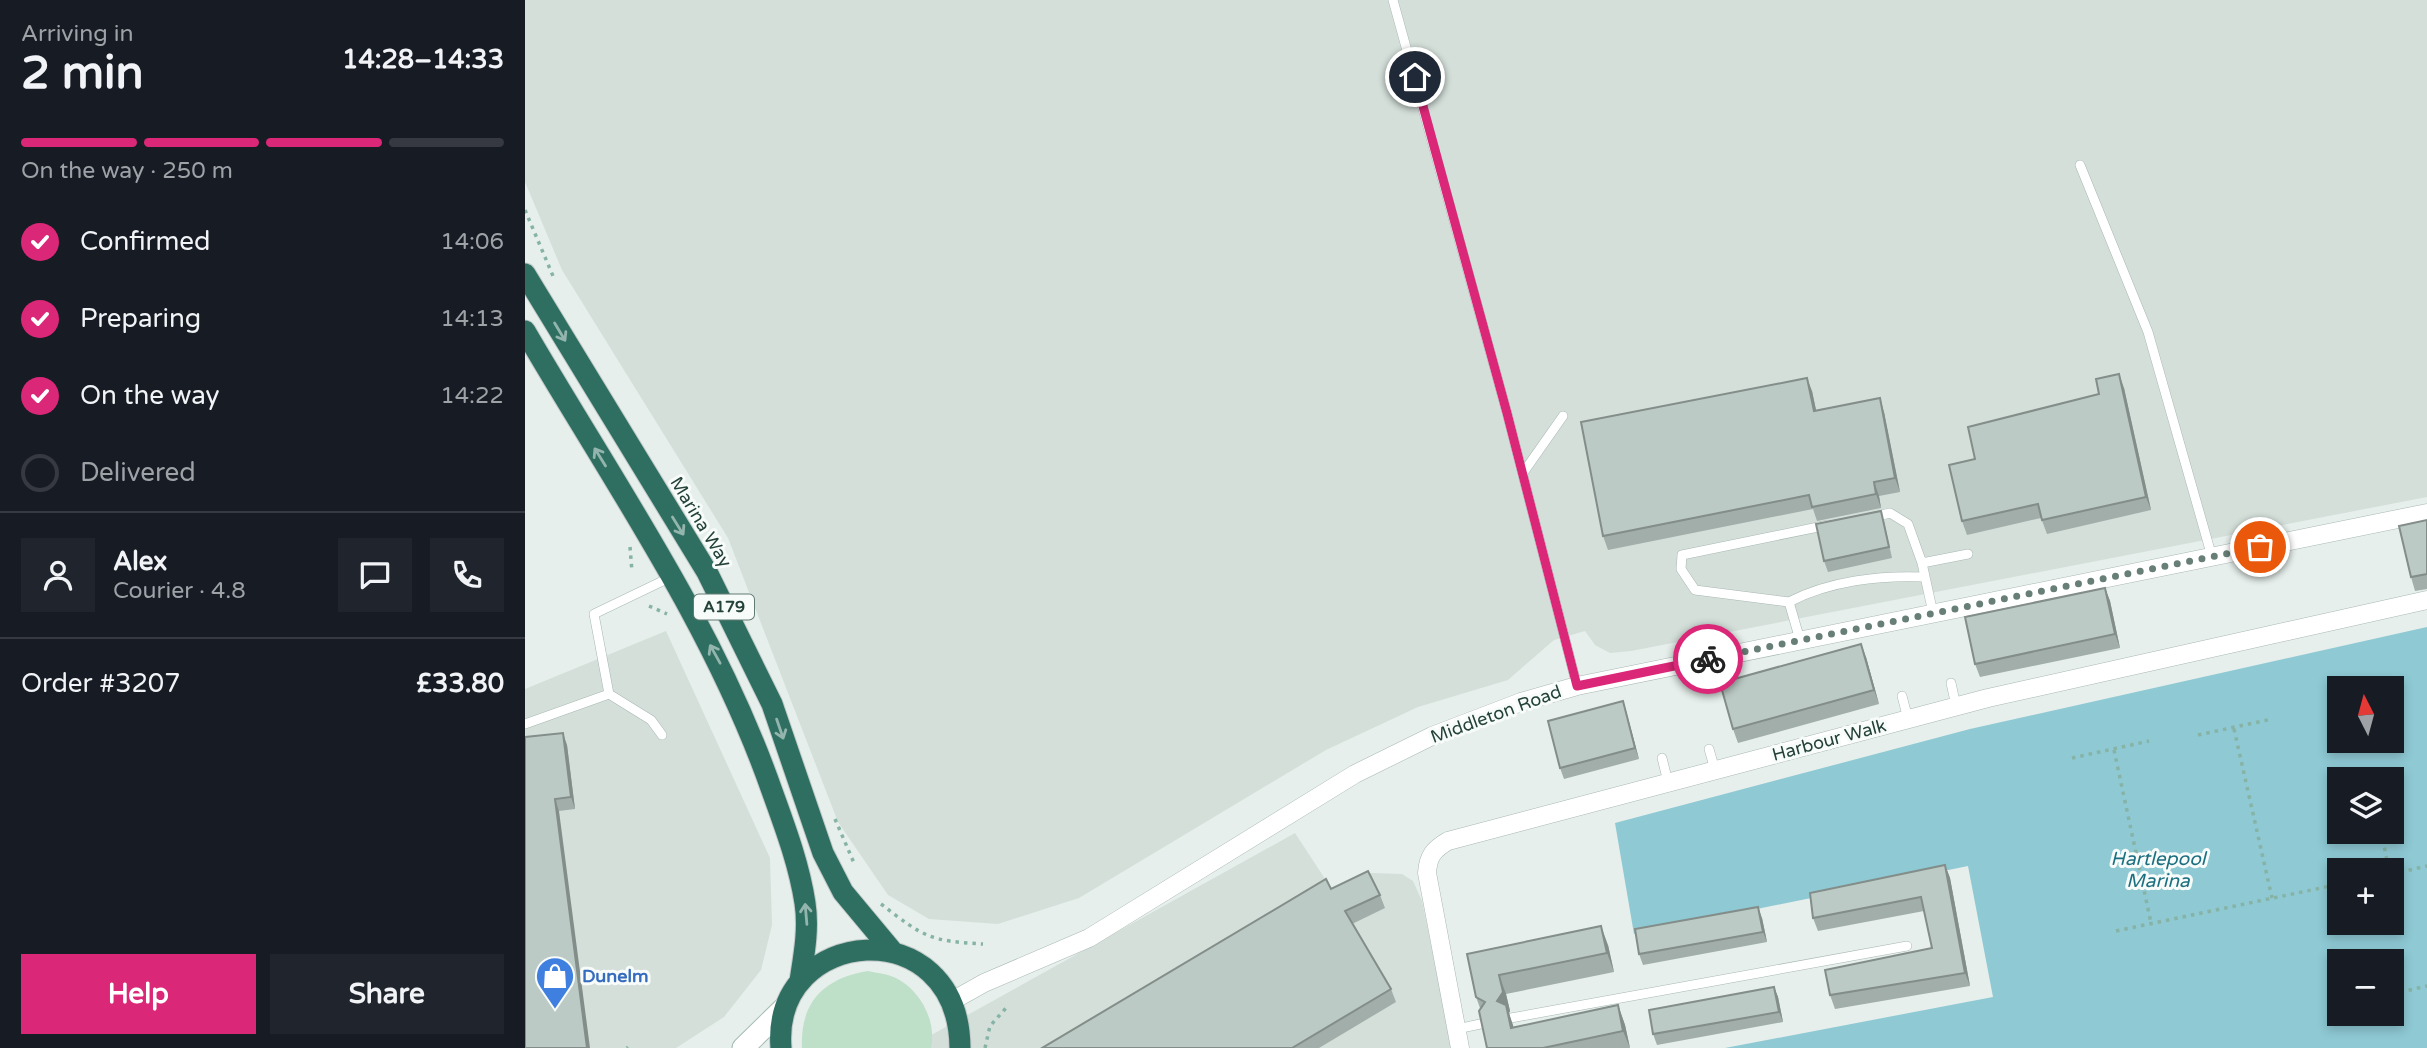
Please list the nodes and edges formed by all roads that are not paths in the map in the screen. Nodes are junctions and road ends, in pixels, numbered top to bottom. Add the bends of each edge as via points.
1 (1393, 0) edge
2 (2080, 165) dead end
3 (525, 274) edge
4 (525, 331) edge
5 (1563, 416) dead end
6 (1523, 473) junction
7 (2427, 513) edge
8 (1864, 518) edge
9 (1838, 523) edge
10 (1968, 554) dead end
11 (2212, 557) junction
12 (1922, 563) junction
13 (673, 576) junction
14 (1925, 577) junction
15 (2427, 600) edge
16 (1789, 602) junction
17 (1933, 613) junction
18 (1800, 640) junction
19 (1951, 683) dead end
20 (1577, 686) junction
21 (609, 694) junction
22 (1902, 696) dead end
23 (1956, 706) junction
24 (1908, 719) junction
25 (525, 724) edge
26 (662, 735) dead end
27 (1709, 749) dead end
28 (1662, 758) dead end
29 (1715, 770) junction
30 (1668, 782) junction
31 (1907, 946) dead end
32 (893, 952) junction
33 (800, 981) junction
34 (952, 1001) junction
35 (786, 1006) junction
36 (1511, 1018) edge
37 (1485, 1023) edge
38 (1457, 1029) junction
39 (743, 1048) edge
40 (781, 1048) edge
41 (960, 1048) edge
42 (1460, 1048) edge

1 - 6 lane
2 - 11 lane via 2148,332
3 -> 32 highway, Marina Way / A179 via 707,572 772,704 823,853 843,892
13 -> 4 highway, A179
5 - 6 lane
6 - 20 lane
7 - 11 street, Middleton Road
8 - 12 lane via 1890,513 1908,524
9 - 16 lane via 1682,555 1681,569 1695,590
10 - 12 lane
11 - 17 street, Middleton Road
12 - 14 lane
13 - 21 lane via 594,614
33 -> 13 highway, A179 via 807,929 793,850 723,667
14 - 16 lane via 1895,576 1826,587
14 - 17 lane
15 - 23 street, Harbour Walk
16 - 18 lane
17 - 18 street, Middleton Road
18 - 20 street, Middleton Road
19 - 23 lane
20 - 34 street, Middleton Road via 1432,736 1355,774 1089,938
21 - 25 lane
21 - 26 lane via 651,720
22 - 24 lane
23 - 24 street, Harbour Walk
24 - 29 street, Harbour Walk
27 - 29 lane
28 - 30 lane
29 - 30 street, Harbour Walk
30 - 38 street, Harbour Walk via 1435,848 1427,873
31 - 36 lane
32 - 33 highway, A179 via 867,949 842,953
32 - 34 highway, A179 via 917,962 938,979
33 - 35 highway, A179
34 - 41 highway, A179 via 960,1026
35 - 39 main road
35 - 40 highway, A179 via 779,1033
37 - 38 lane
38 - 42 street, Harbour Walk

